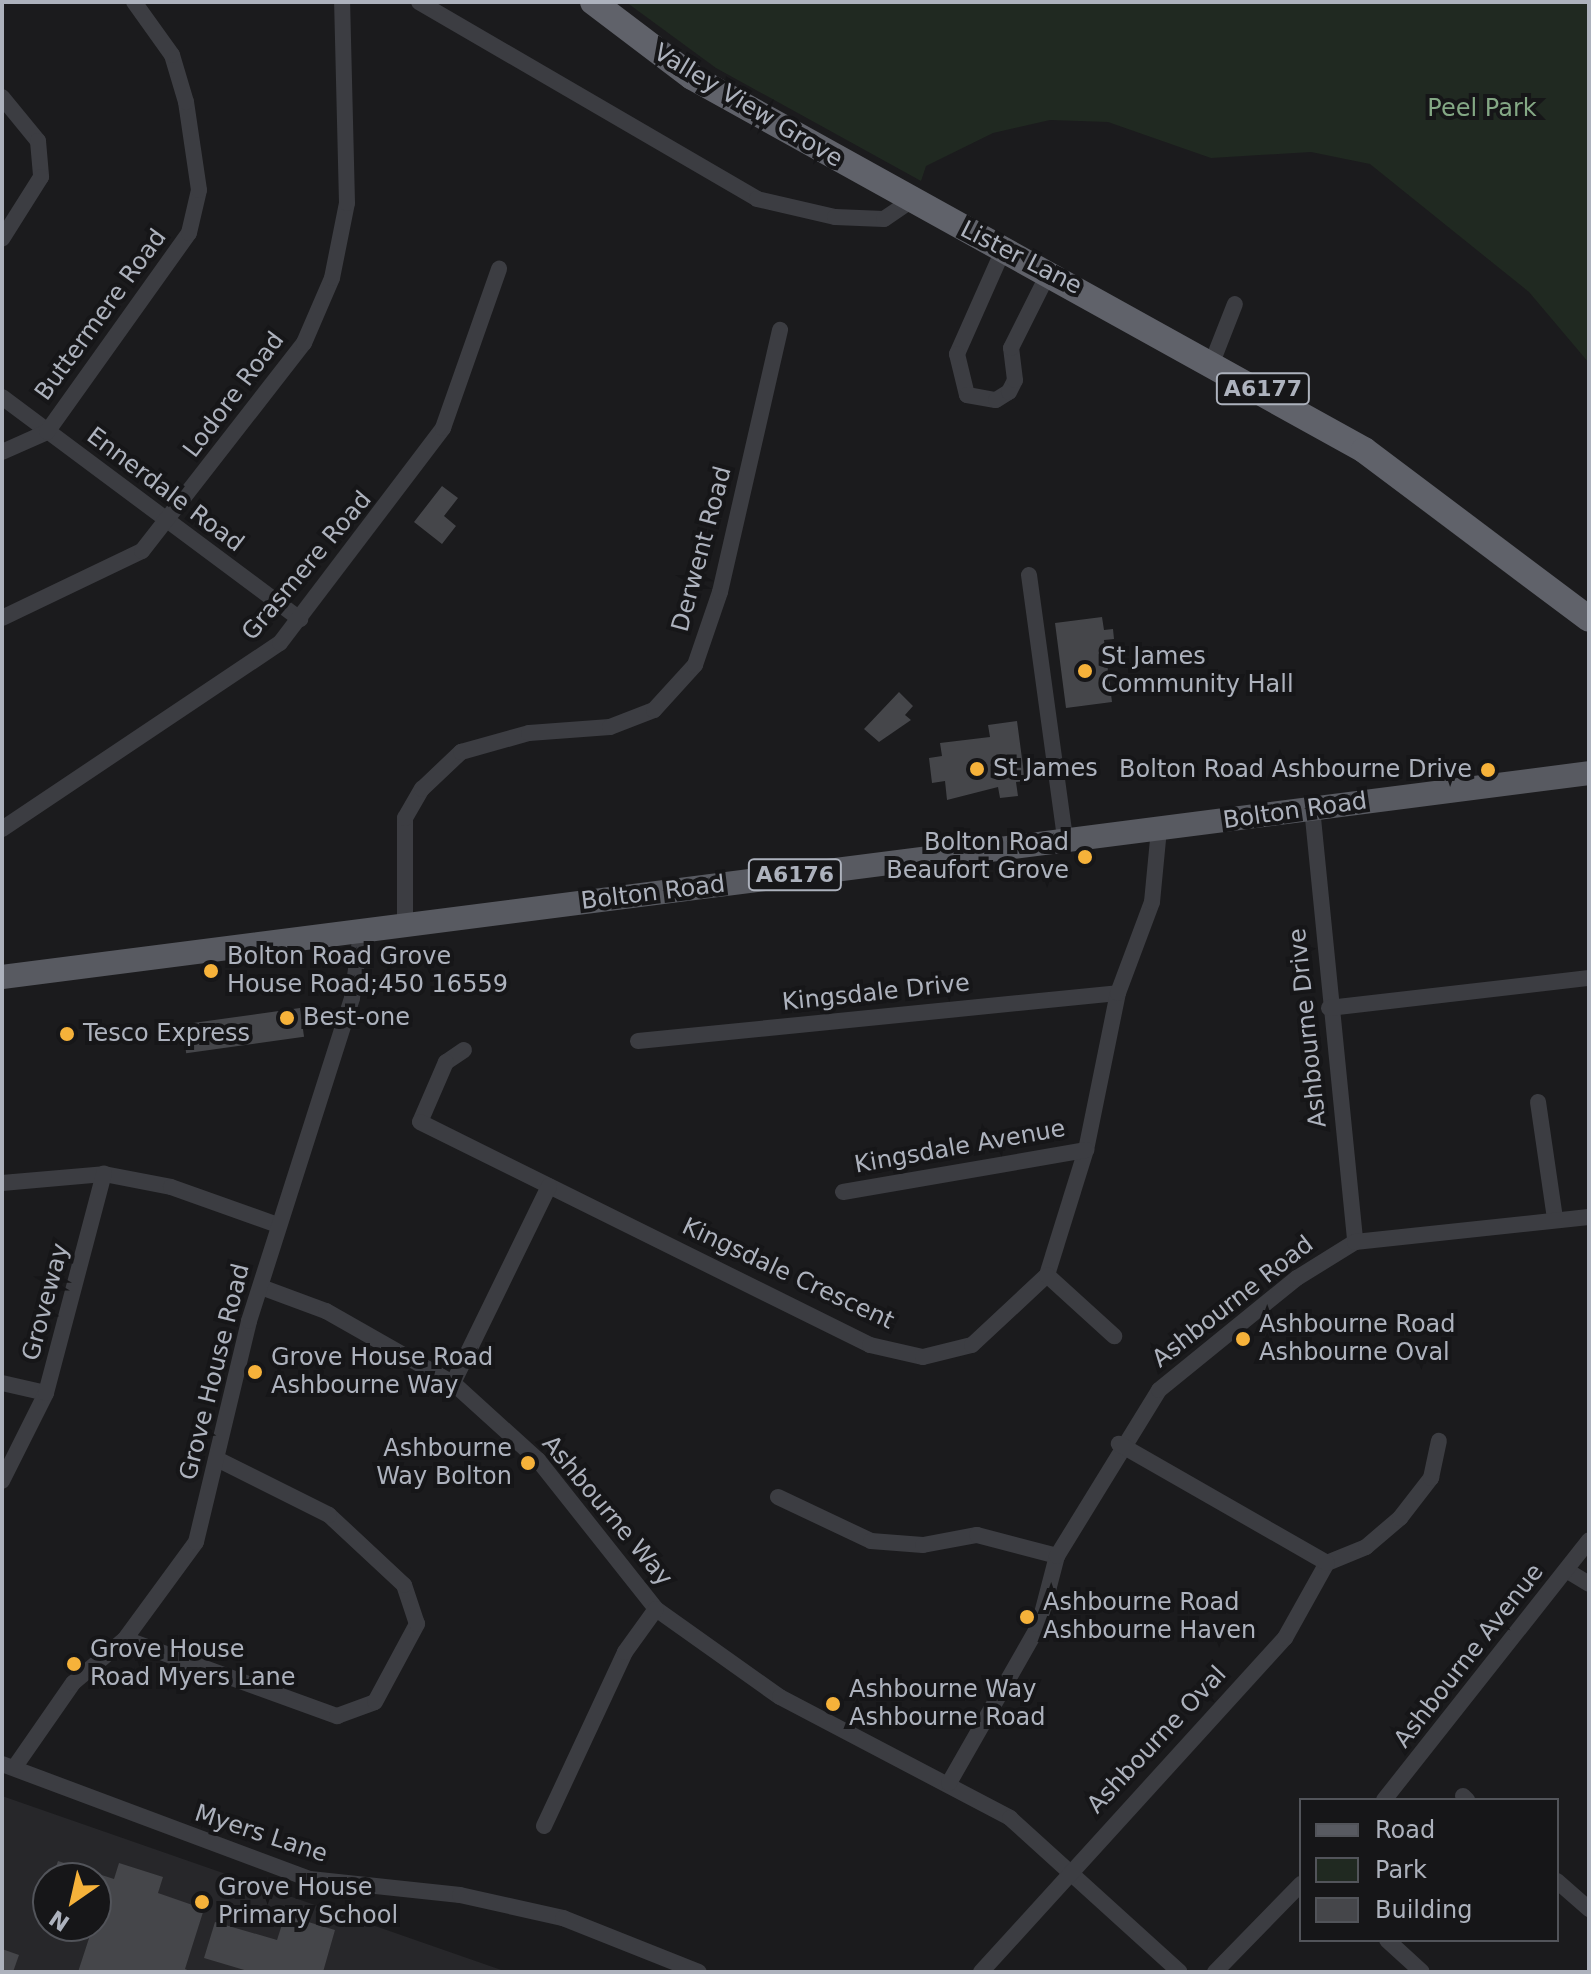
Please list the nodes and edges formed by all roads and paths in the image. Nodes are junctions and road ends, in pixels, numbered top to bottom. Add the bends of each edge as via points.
1 (134, 2) edge
2 (342, 2) edge
3 (419, 2) edge
4 (593, 2) edge
5 (2, 97) edge
6 (909, 202) junction
7 (2, 239) edge
8 (1004, 248) junction
9 (499, 269) dead end
10 (1049, 272) junction
11 (1235, 304) dead end
12 (780, 330) dead end
13 (1213, 360) junction
14 (2, 397) edge
15 (47, 432) junction
16 (2, 452) edge
17 (168, 523) junction
18 (1029, 575) dead end
19 (2, 618) edge
20 (300, 619) junction
21 (1589, 619) edge
22 (1589, 773) edge
23 (1312, 808) junction
24 (2, 829) edge
25 (1159, 829) junction
26 (1065, 839) junction
27 (405, 924) junction
28 (361, 933) junction
29 (2, 977) edge
30 (1589, 978) edge
31 (1118, 993) junction
32 (1329, 1008) junction
33 (638, 1041) dead end
34 (464, 1050) dead end
35 (1538, 1102) dead end
36 (1086, 1150) junction
37 (104, 1174) junction
38 (2, 1183) edge
39 (549, 1186) junction
40 (843, 1192) dead end
41 (1589, 1217) edge
42 (1555, 1218) junction
43 (278, 1225) junction
44 (1355, 1242) junction
45 (1047, 1275) junction
46 (261, 1287) junction
47 (1114, 1336) dead end
48 (2, 1383) edge
49 (453, 1383) junction
50 (46, 1393) junction
51 (1439, 1441) dead end
52 (1119, 1444) junction
53 (217, 1459) junction
54 (2, 1481) edge
55 (778, 1497) dead end
56 (1589, 1540) edge
57 (1057, 1556) junction
58 (1327, 1563) junction
59 (1566, 1570) junction
60 (1589, 1584) edge
61 (656, 1609) junction
62 (125, 1639) junction
63 (8, 1766) edge
64 (949, 1783) junction
65 (1386, 1798) edge
66 (544, 1826) dead end
67 (1070, 1867) junction
68 (1559, 1883) edge
69 (1299, 1886) edge
70 (1589, 1909) edge
71 (1389, 1942) edge
72 (699, 1972) edge
73 (981, 1972) edge
74 (1180, 1972) edge
75 (1215, 1972) edge
76 (1422, 1972) edge

1 - 15 street, Buttermere Road via 172,55 199,190 189,233 165,274
2 - 17 street, Lodore Road via 349,159 332,278 304,343
3 - 6 street via 757,199 872,218
4 - 6 highway, Valley View Grove / A6177 via 692,77
5 - 7 street via 38,141 41,177
6 - 8 highway, Lister Lane / A6177
8 - 10 highway, Lister Lane / A6177
8 - 10 street via 957,354 967,395 996,400 1009,392 1015,380 1011,348
9 - 20 street, Grasmere Road via 443,428
10 - 13 highway, Lister Lane / A6177
11 - 13 street
12 - 27 street, Derwent Road via 720,592 695,665 654,710 610,727 529,733 461,752 405,818
13 - 21 highway, Lister Lane / A6177 via 1364,450
14 - 15 street, Ennerdale Road
15 - 16 street
15 - 17 street, Ennerdale Road
17 - 19 street, Lodore Road via 125,562
17 - 20 street, Ennerdale Road
18 - 26 street
20 - 24 street, Grasmere Road via 246,672
22 - 23 main road, Bolton Road / A6176
23 - 25 main road, Bolton Road / A6176
23 - 32 street, Ashbourne Drive
25 - 26 main road, Bolton Road / A6176
25 - 31 street, Kingsdale Crescent via 1152,902
26 - 27 main road, Bolton Road / A6176
27 - 28 main road, Bolton Road / A6176
28 - 29 main road, Bolton Road / A6176
28 - 43 street, Grove House Road via 352,998
30 - 32 street
31 - 33 street, Kingsdale Drive
31 - 36 street, Kingsdale Crescent
32 - 44 street, Ashbourne Drive
34 - 39 street, Kingsdale Crescent via 446,1062 420,1122
35 - 42 street
36 - 40 street, Kingsdale Avenue
36 - 45 street, Kingsdale Crescent
37 - 38 street
37 - 43 street via 171,1187
37 - 50 street, Groveway
39 - 45 street, Kingsdale Crescent via 870,1345 923,1357 972,1345
39 - 49 street
41 - 42 street, Ashbourne Road
42 - 44 street, Ashbourne Road
43 - 46 street, Grove House Road
44 - 52 street, Ashbourne Road via 1297,1278 1159,1390
45 - 47 street
46 - 49 street, Ashbourne Way via 326,1311
46 - 53 street, Grove House Road
48 - 50 street
49 - 61 street, Ashbourne Way via 538,1460
50 - 54 street, Groveway
51 - 58 street via 1431,1478 1400,1518 1366,1547
52 - 57 street, Ashbourne Road
52 - 58 street
53 - 62 street, Grove House Road via 196,1542
53 - 62 street via 329,1515 404,1585 417,1624 375,1702 337,1716
55 - 57 street via 871,1541 923,1545 977,1535
56 - 59 street, Ashbourne Avenue
57 - 64 street, Ashbourne Road via 1039,1625
58 - 67 street, Ashbourne Oval via 1285,1638
59 - 60 street
59 - 65 street, Ashbourne Avenue
61 - 64 street, Ashbourne Way via 780,1697
61 - 66 street via 625,1652
62 - 63 street, Grove House Road via 73,1683
63 - 72 street, Myers Lane via 310,1879 460,1895 563,1918
64 - 67 street, Ashbourne Way via 1010,1818
67 - 73 street, Ashbourne Oval
67 - 74 street, Ashbourne Way
68 - 70 street
69 - 75 street
71 - 76 street

